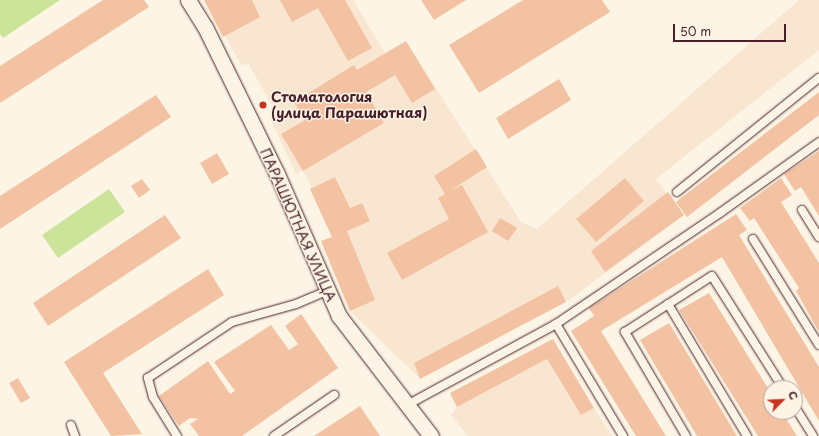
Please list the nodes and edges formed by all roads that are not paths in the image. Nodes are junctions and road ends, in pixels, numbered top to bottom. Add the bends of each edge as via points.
1 (188, 0) edge
2 (819, 78) edge
3 (819, 142) edge
4 (677, 192) dead end
5 (802, 210) dead end
6 (819, 237) edge
7 (753, 239) dead end
8 (326, 291) junction
9 (668, 304) junction
10 (556, 324) junction
11 (819, 345) edge
12 (778, 380) edge
13 (334, 395) dead end
14 (407, 406) junction
15 (803, 420) edge
16 (71, 425) dead end
17 (75, 436) edge
18 (177, 436) edge
19 (274, 436) edge
20 (431, 436) edge
21 (623, 436) edge
22 (686, 436) edge
23 (747, 436) edge
24 (813, 436) edge

1 - 8 street, ПАРАШЮТНАЯ УЛИЦА via 205,27 274,167
2 - 4 lane
3 - 10 lane via 720,213
5 - 6 lane
7 - 11 lane
8 - 14 street, ПАРАШЮТНАЯ УЛИЦА via 339,316
8 - 18 lane via 296,304 232,322 148,378 153,397
9 - 12 lane via 712,276
9 - 22 lane via 625,332
9 - 23 lane
10 - 14 lane
10 - 21 lane
13 - 19 lane
14 - 20 street, ПАРАШЮТНАЯ УЛИЦА
15 - 24 lane
16 - 17 lane

